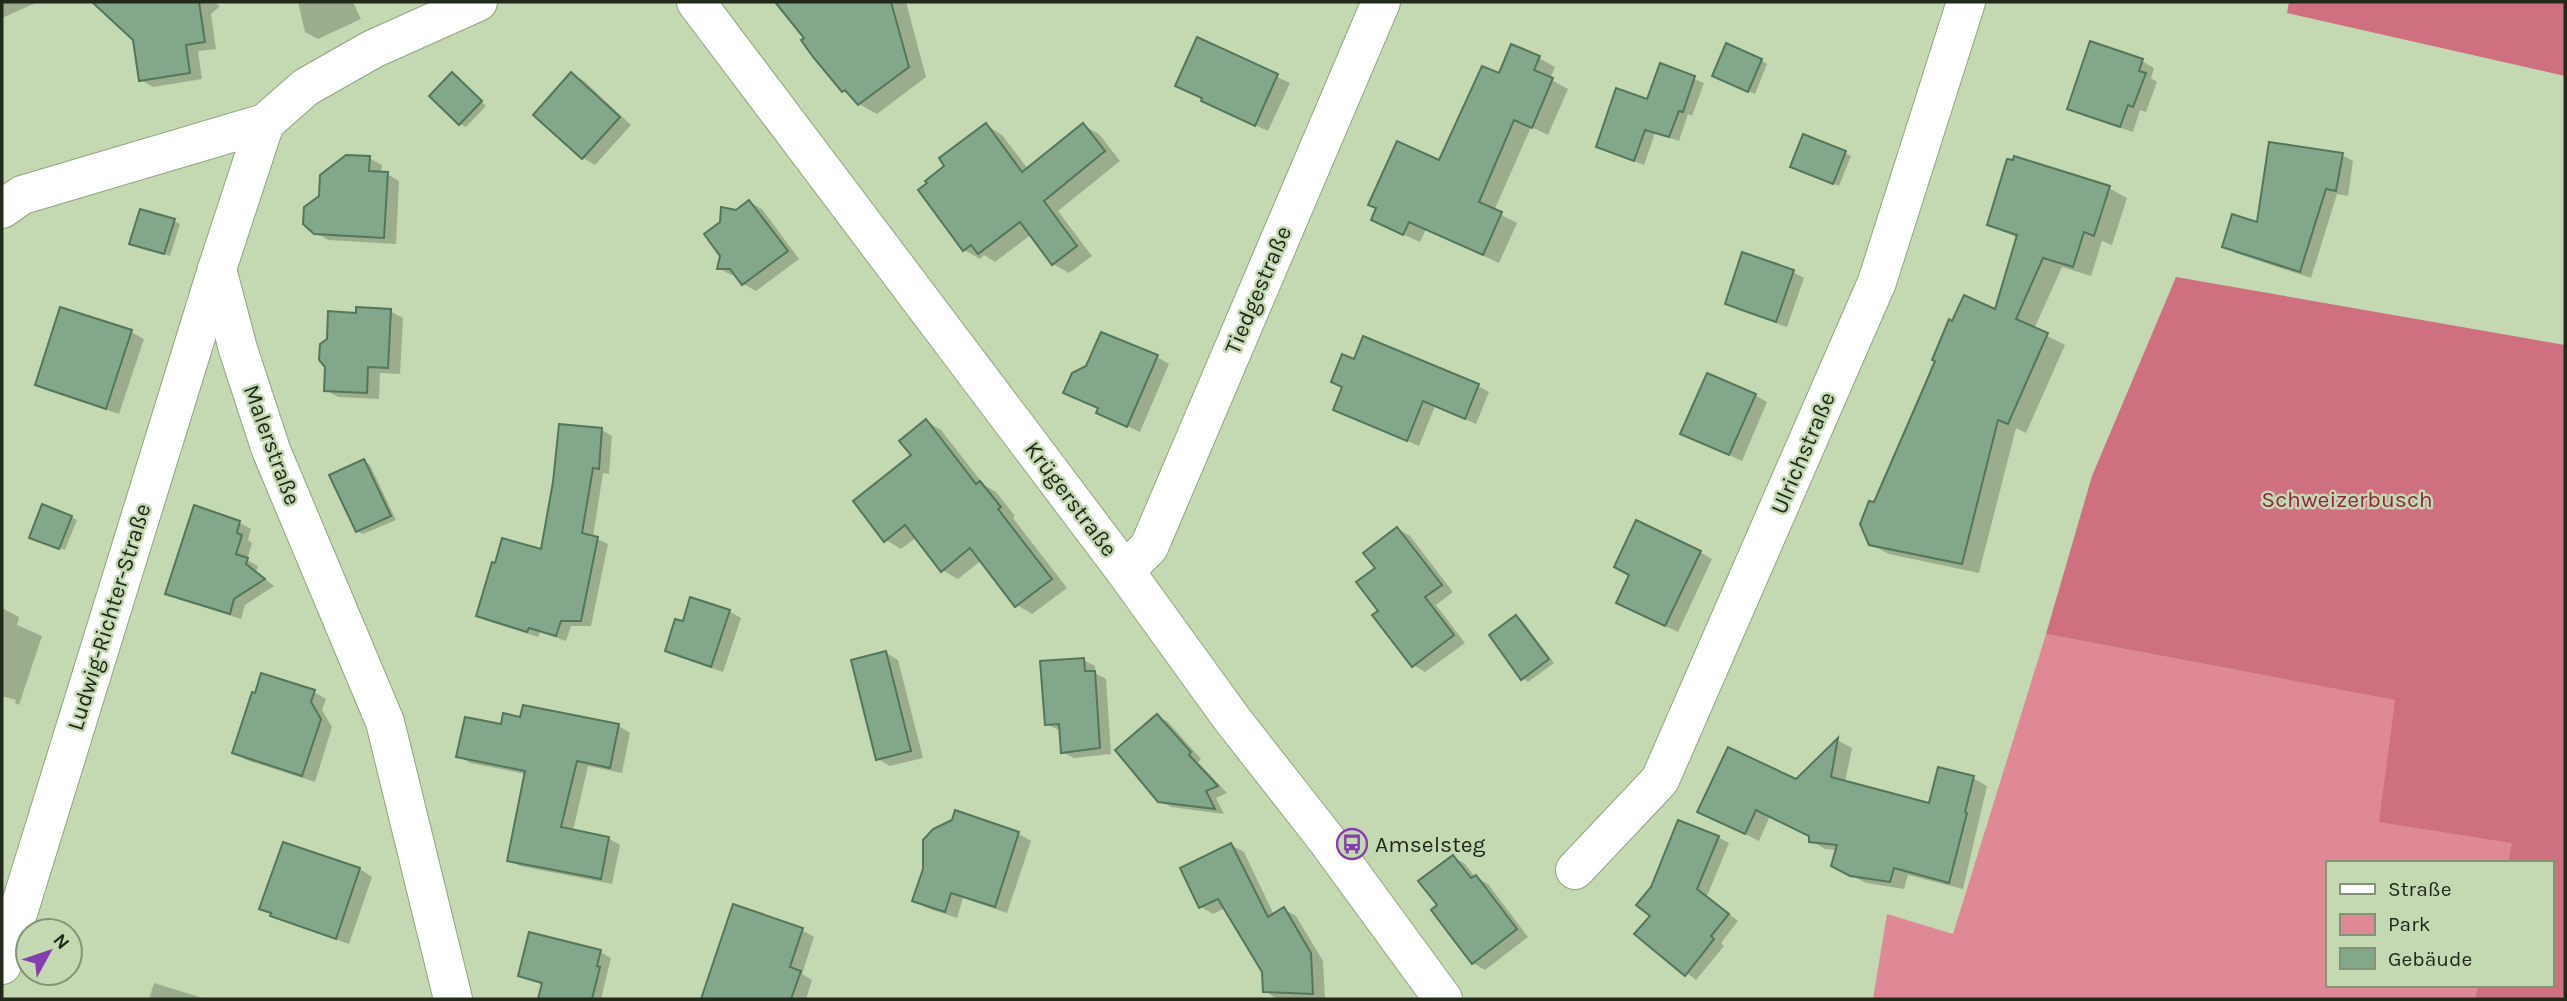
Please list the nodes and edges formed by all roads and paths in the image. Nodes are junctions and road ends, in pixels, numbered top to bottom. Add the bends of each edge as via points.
1 (478, 2) edge
2 (696, 2) edge
3 (1381, 2) edge
4 (1966, 2) edge
5 (265, 122) junction
6 (2, 209) edge
7 (216, 269) junction
8 (1125, 570) junction
9 (1575, 870) dead end
10 (2, 965) edge
11 (453, 999) edge
12 (1443, 999) edge

1 - 5 street via 373,49 306,87
2 - 8 street, Krügerstraße
3 - 8 street, Tiedgestraße via 1149,547
4 - 9 street, Ulrichstraße via 1877,282 1660,780
5 - 6 street via 22,195
5 - 7 street
7 - 10 street, Ludwig-Richter-Straße
7 - 11 street, Malerstraße via 271,450 385,722
8 - 12 street, Krügerstraße

